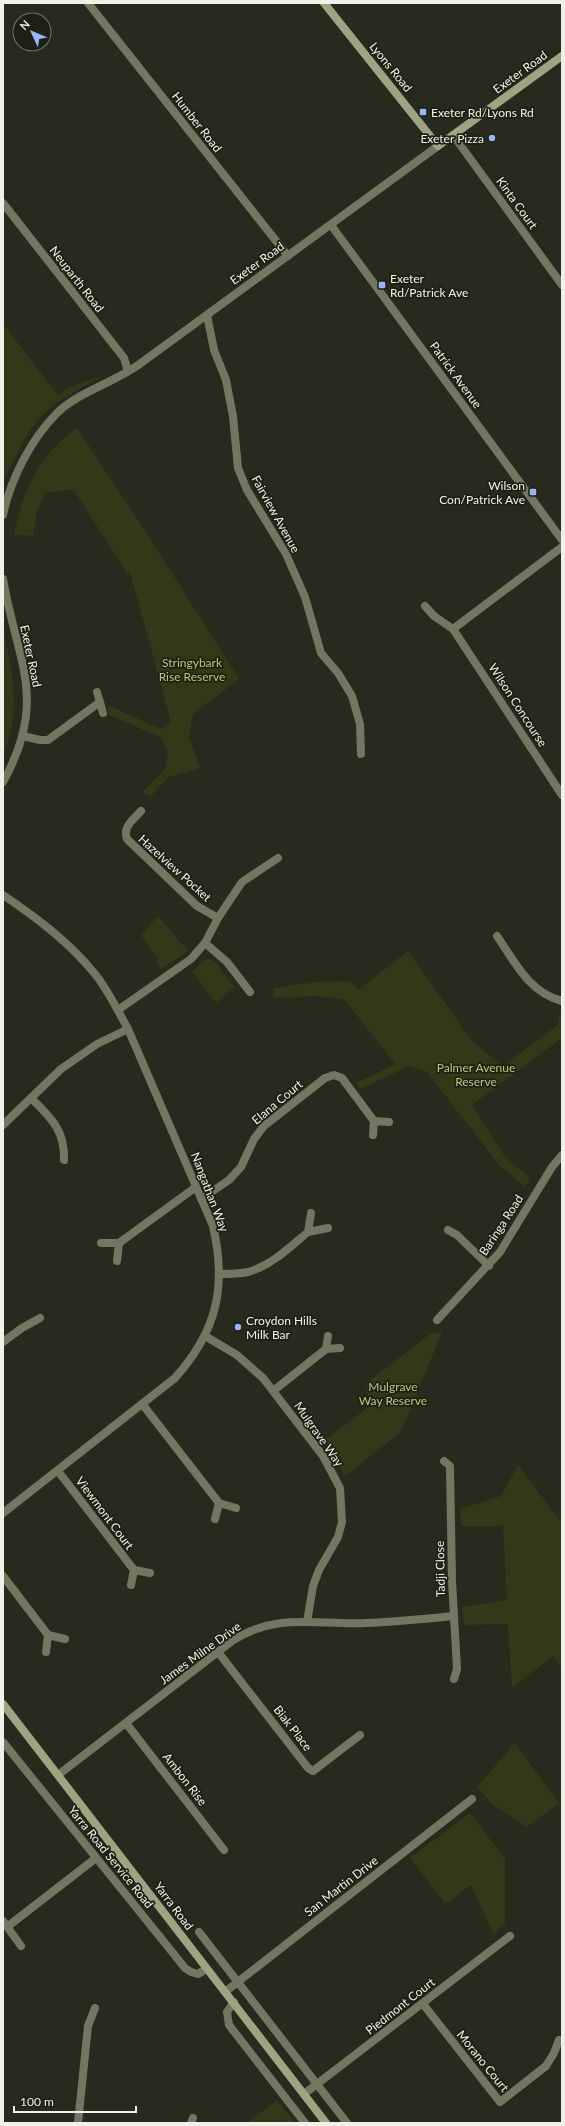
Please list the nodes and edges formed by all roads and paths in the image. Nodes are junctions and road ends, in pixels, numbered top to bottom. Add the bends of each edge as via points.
1 (88, 3) edge
2 (324, 3) edge
3 (562, 56) edge
4 (453, 136) junction
5 (438, 146) junction
6 (3, 203) edge
7 (331, 224) junction
8 (288, 256) junction
9 (562, 285) edge
10 (207, 315) junction
11 (128, 371) junction
12 (3, 515) edge
13 (562, 540) edge
14 (562, 547) edge
15 (3, 579) edge
16 (425, 606) dead end
17 (453, 629) junction
18 (97, 692) dead end
19 (100, 702) junction
20 (103, 713) dead end
21 (24, 736) junction
22 (361, 754) dead end
23 (3, 782) edge
24 (562, 795) edge
25 (142, 811) dead end
26 (278, 858) dead end
27 (3, 895) edge
28 (218, 918) junction
29 (497, 936) dead end
30 (205, 943) junction
31 (250, 992) dead end
32 (562, 1001) edge
33 (118, 1010) junction
34 (128, 1029) junction
35 (32, 1098) junction
36 (374, 1121) junction
37 (389, 1122) dead end
38 (3, 1125) edge
39 (373, 1135) dead end
40 (562, 1155) edge
41 (64, 1160) dead end
42 (196, 1187) junction
43 (201, 1199) junction
44 (311, 1214) dead end
45 (328, 1228) dead end
46 (448, 1230) dead end
47 (308, 1232) junction
48 (101, 1243) dead end
49 (119, 1243) junction
50 (117, 1261) dead end
51 (489, 1266) junction
52 (220, 1274) junction
53 (40, 1318) dead end
54 (437, 1320) dead end
55 (205, 1336) junction
56 (328, 1336) dead end
57 (3, 1342) edge
58 (340, 1348) dead end
59 (326, 1349) junction
60 (273, 1390) junction
61 (143, 1405) junction
62 (444, 1460) dead end
63 (58, 1470) junction
64 (218, 1502) junction
65 (236, 1508) dead end
66 (3, 1513) edge
67 (215, 1519) dead end
68 (134, 1570) junction
69 (150, 1573) dead end
70 (3, 1576) edge
71 (131, 1585) dead end
72 (453, 1616) junction
73 (307, 1622) junction
74 (48, 1634) junction
75 (65, 1639) dead end
76 (46, 1652) dead end
77 (218, 1652) junction
78 (454, 1679) dead end
79 (3, 1704) edge
80 (126, 1723) junction
81 (360, 1735) dead end
82 (3, 1742) edge
83 (58, 1775) junction
84 (472, 1799) dead end
85 (224, 1850) dead end
86 (96, 1858) junction
87 (5, 1924) edge
88 (199, 1932) dead end
89 (510, 1936) dead end
90 (22, 1946) dead end
91 (206, 1969) junction
92 (238, 1983) junction
93 (225, 1992) junction
94 (234, 2002) junction
95 (423, 2004) junction
96 (95, 2008) dead end
97 (559, 2040) dead end
98 (317, 2084) junction
99 (304, 2094) junction
100 (78, 2123) edge
101 (305, 2123) edge
102 (326, 2123) edge
103 (347, 2123) edge

1 - 8 street, Humber Road
2 - 5 main road, Lyons Road
3 - 4 main road, Exeter Road
4 - 5 main road, Exeter Road
4 - 9 street, Kinta Court
5 - 7 street, Exeter Road
6 - 11 street, Neuparth Road via 124,358
7 - 8 street, Exeter Road
7 - 13 street, Patrick Avenue
8 - 10 street, Exeter Road
10 - 11 street, Exeter Road
10 - 22 street, Fairview Avenue via 214,350 228,388 238,468 247,490 286,554 305,598 321,653 338,673 352,696 360,724
11 - 12 street, Exeter Road via 71,402 48,423 21,466
14 - 17 street
15 - 21 street, Exeter Road via 27,679 28,707
16 - 17 street, Wilson Concourse via 434,616
17 - 24 street, Wilson Concourse
18 - 19 street
19 - 20 street
19 - 21 street via 48,740
21 - 23 street, Exeter Road
25 - 28 street, Hazelview Pocket via 126,827 127,840 196,906
26 - 28 street via 242,882
27 - 33 street, Nangathan Way via 41,920 68,944 96,975
28 - 30 street
29 - 32 street via 536,990
30 - 31 street via 227,962
30 - 33 street via 192,959
33 - 34 street, Nangathan Way
34 - 35 street via 77,1057
34 - 42 street, Nangathan Way
35 - 38 street
35 - 41 street via 50,1117 61,1134
36 - 37 street
36 - 39 street
36 - 43 street, Elana Court via 342,1078 334,1075 325,1078 264,1126 254,1138 241,1167 229,1180
40 - 51 street, Baringa Road
42 - 43 street, Nangathan Way
42 - 49 street
43 - 52 street, Nangathan Way via 213,1226 219,1251
44 - 47 street
45 - 47 street
46 - 51 street via 457,1235
47 - 52 street via 258,1268 248,1272
48 - 49 street
49 - 50 street
51 - 54 street, Baringa Road
52 - 55 street, Nangathan Way via 216,1308
53 - 57 street
55 - 60 street, Mulgrave Way via 237,1354
55 - 61 street, Nangathan Way via 193,1358 175,1378
56 - 59 street
58 - 59 street
59 - 60 street
60 - 73 street, Mulgrave Way via 323,1456 340,1488 342,1522 338,1537 313,1586
61 - 63 street, Nangathan Way
61 - 64 street
62 - 72 street, Tadji Close via 450,1466
63 - 66 street, Nangathan Way
63 - 68 street, Viewmont Court
64 - 65 street
64 - 67 street
68 - 69 street
68 - 71 street
70 - 74 street
72 - 73 street, James Milne Drive via 364,1624
72 - 78 street, Tadji Close via 457,1669
73 - 77 street, James Milne Drive via 263,1626 245,1633
74 - 75 street
74 - 76 street
77 - 80 street, James Milne Drive
77 - 81 street, Biak Place via 308,1768 313,1771
79 - 83 main road, Yarra Road
80 - 83 street, James Milne Drive
80 - 85 street, Ambon Rise
82 - 86 street, Yarra Road Service Road
83 - 91 main road, Yarra Road
84 - 92 street, San Martin Drive
86 - 87 street
86 - 91 street, Yarra Road Service Road via 185,1968 198,1974
87 - 90 street
88 - 92 street
89 - 95 street, Piedmont Court
91 - 93 main road, Yarra Road
92 - 93 street, San Martin Drive
92 - 98 street
93 - 94 main road, Yarra Road
94 - 99 main road, Yarra Road
94 - 101 street via 227,2012 229,2025
95 - 97 street, Morano Court via 500,2102 546,2066
95 - 98 street, Piedmont Court
96 - 100 street via 88,2026
98 - 99 street, Piedmont Court
98 - 103 street
99 - 102 main road, Yarra Road

